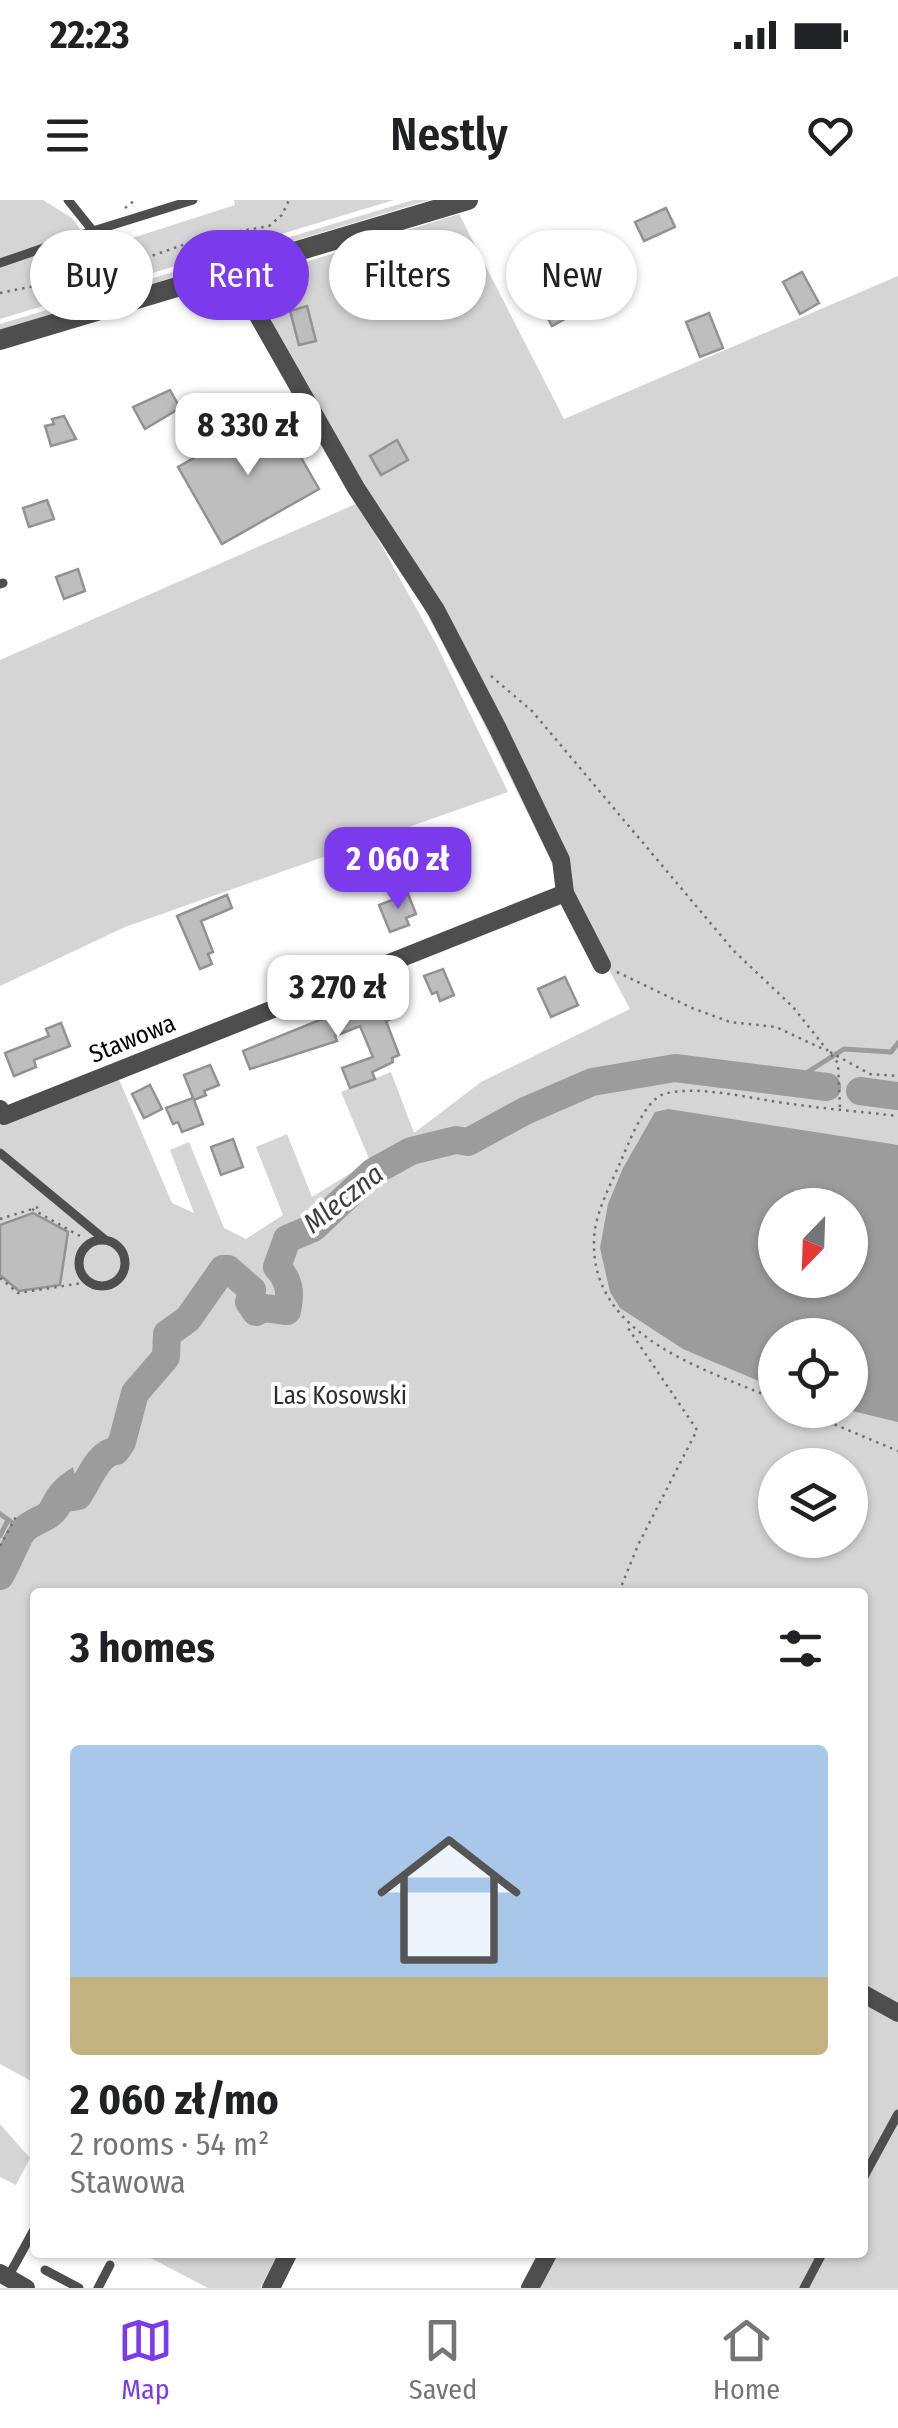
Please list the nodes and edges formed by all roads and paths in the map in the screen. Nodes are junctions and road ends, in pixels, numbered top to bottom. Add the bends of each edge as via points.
1 (68, 200) edge
2 (193, 200) edge
3 (289, 200) edge
4 (468, 200) edge
5 (437, 204) edge
6 (92, 230) edge
7 (96, 230) edge
8 (309, 245) edge
9 (30, 253) edge
10 (0, 263) edge
11 (173, 288) edge
12 (0, 292) edge
13 (260, 320) edge
14 (0, 340) edge
15 (480, 668) dead end
16 (565, 893) junction
17 (602, 964) joint
18 (828, 1051) junction
19 (898, 1076) edge
20 (840, 1109) junction
21 (1, 1115) edge
22 (898, 1116) edge
23 (0, 1153) edge
24 (58, 1201) junction
25 (32, 1209) junction
26 (0, 1219) edge
27 (104, 1239) junction
28 (90, 1242) junction
29 (0, 1278) edge
30 (89, 1282) junction
31 (8, 1285) junction
32 (0, 1287) edge
33 (625, 1323) junction
34 (758, 1392) edge
35 (844, 1428) edge
36 (898, 1450) edge
37 (17, 1515) dead end
38 (0, 1546) edge
39 (621, 1588) edge
40 (868, 1997) edge
41 (898, 2013) edge
42 (898, 2114) edge
43 (868, 2169) edge
44 (30, 2236) edge
45 (286, 2258) edge
46 (546, 2258) edge
47 (820, 2258) edge
48 (110, 2265) dead end
49 (45, 2270) dead end
50 (4, 2275) edge
51 (26, 2288) edge
52 (78, 2288) edge
53 (98, 2288) edge
54 (271, 2288) edge
55 (530, 2288) edge
56 (804, 2288) edge

1 - 6 lane
2 - 7 lane
3 - 12 path via 269,226 206,237 105,272
4 - 5 street
5 - 8 street
9 - 10 lane
11 - 14 street
13 - 16 street via 356,488 436,610 561,860
15 - 18 path via 532,711 734,951
16 - 17 street
16 - 21 street, Stawowa
17 - 18 path via 692,1008 730,1022 776,1026
18 - 19 path via 870,1074
18 - 20 path via 838,1064
20 - 22 path
20 - 33 path via 679,1092 652,1102 610,1186 594,1242 606,1299
23 - 24 lane
24 - 25 path
24 - 27 lane
25 - 26 path
25 - 28 path
27 - 28 lane
27 - 30 lane via 121,1249 124,1271 107,1286
28 - 30 lane via 78,1260
29 - 31 path
30 - 31 path via 18,1293
31 - 32 path
33 - 34 path via 675,1355
33 - 39 path via 697,1430
35 - 36 path
37 - 38 path
40 - 41 street
42 - 43 lane
44 - 50 lane
45 - 54 street
46 - 55 street
47 - 56 lane
48 - 53 lane
49 - 52 lane
50 - 51 street

